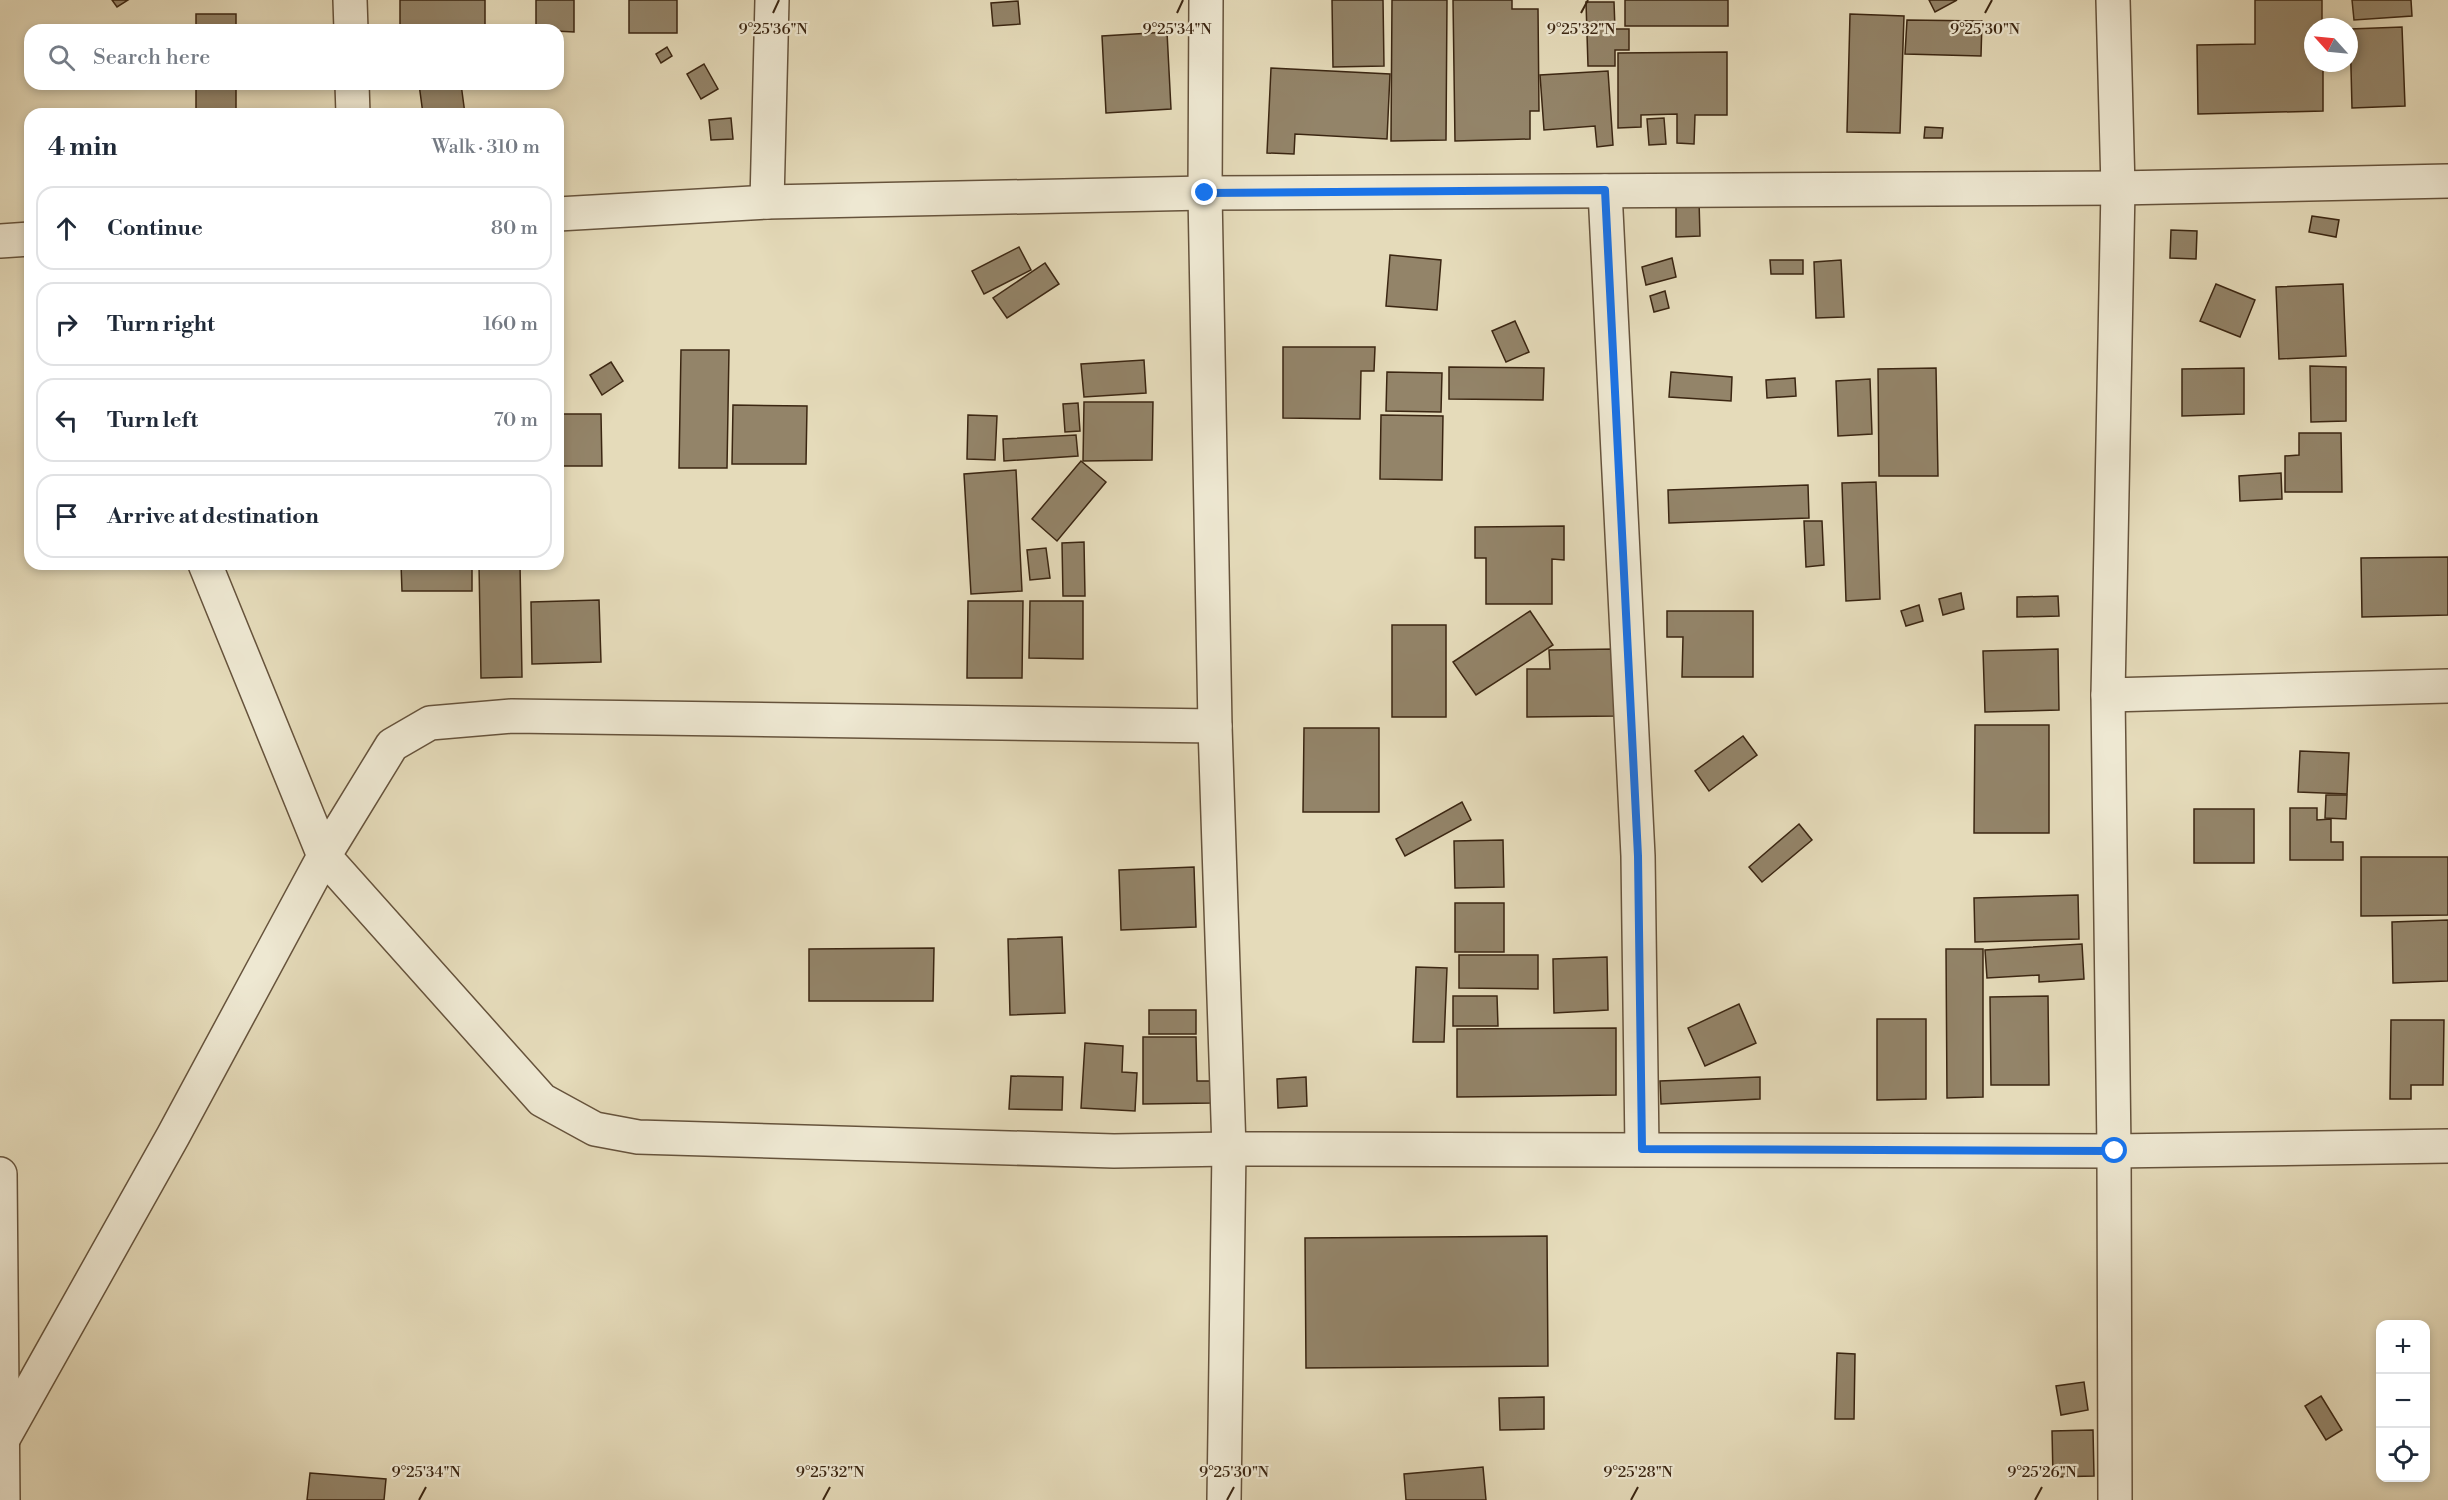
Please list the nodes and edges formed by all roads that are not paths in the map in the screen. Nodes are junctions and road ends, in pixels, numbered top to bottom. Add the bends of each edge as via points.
1 (350, 0) edge
2 (772, 0) edge
3 (1206, 0) edge
4 (2114, 0) edge
5 (351, 24) edge
6 (352, 90) edge
7 (353, 108) edge
8 (2448, 181) edge
9 (2118, 188) junction
10 (1605, 190) junction
11 (1205, 193) junction
12 (767, 202) junction
13 (564, 214) edge
14 (24, 240) edge
15 (0, 241) edge
16 (207, 570) edge
17 (2448, 686) edge
18 (2108, 695) junction
19 (1215, 726) junction
20 (324, 856) junction
21 (2448, 1146) edge
22 (1229, 1149) junction
23 (1642, 1149) junction
24 (2115, 1151) junction
25 (0, 1174) edge
26 (3, 1439) junction
27 (3, 1500) edge
28 (1224, 1500) edge
29 (2115, 1500) edge

1 - 5 street
2 - 12 street
3 - 11 street
4 - 9 street
6 - 7 street
8 - 9 street
9 - 10 street
9 - 18 street
10 - 11 street
10 - 23 street via 1638,856
11 - 12 street
11 - 19 street
12 - 13 street
14 - 15 street
16 - 20 street
17 - 18 street
18 - 24 street
19 - 20 street via 512,716 430,723 392,744
19 - 22 street
20 - 22 street via 542,1100 595,1129 638,1137 1114,1151
20 - 26 street via 173,1137
21 - 24 street
22 - 23 street
22 - 28 street
23 - 24 street
24 - 29 street
25 - 26 street
26 - 27 street

